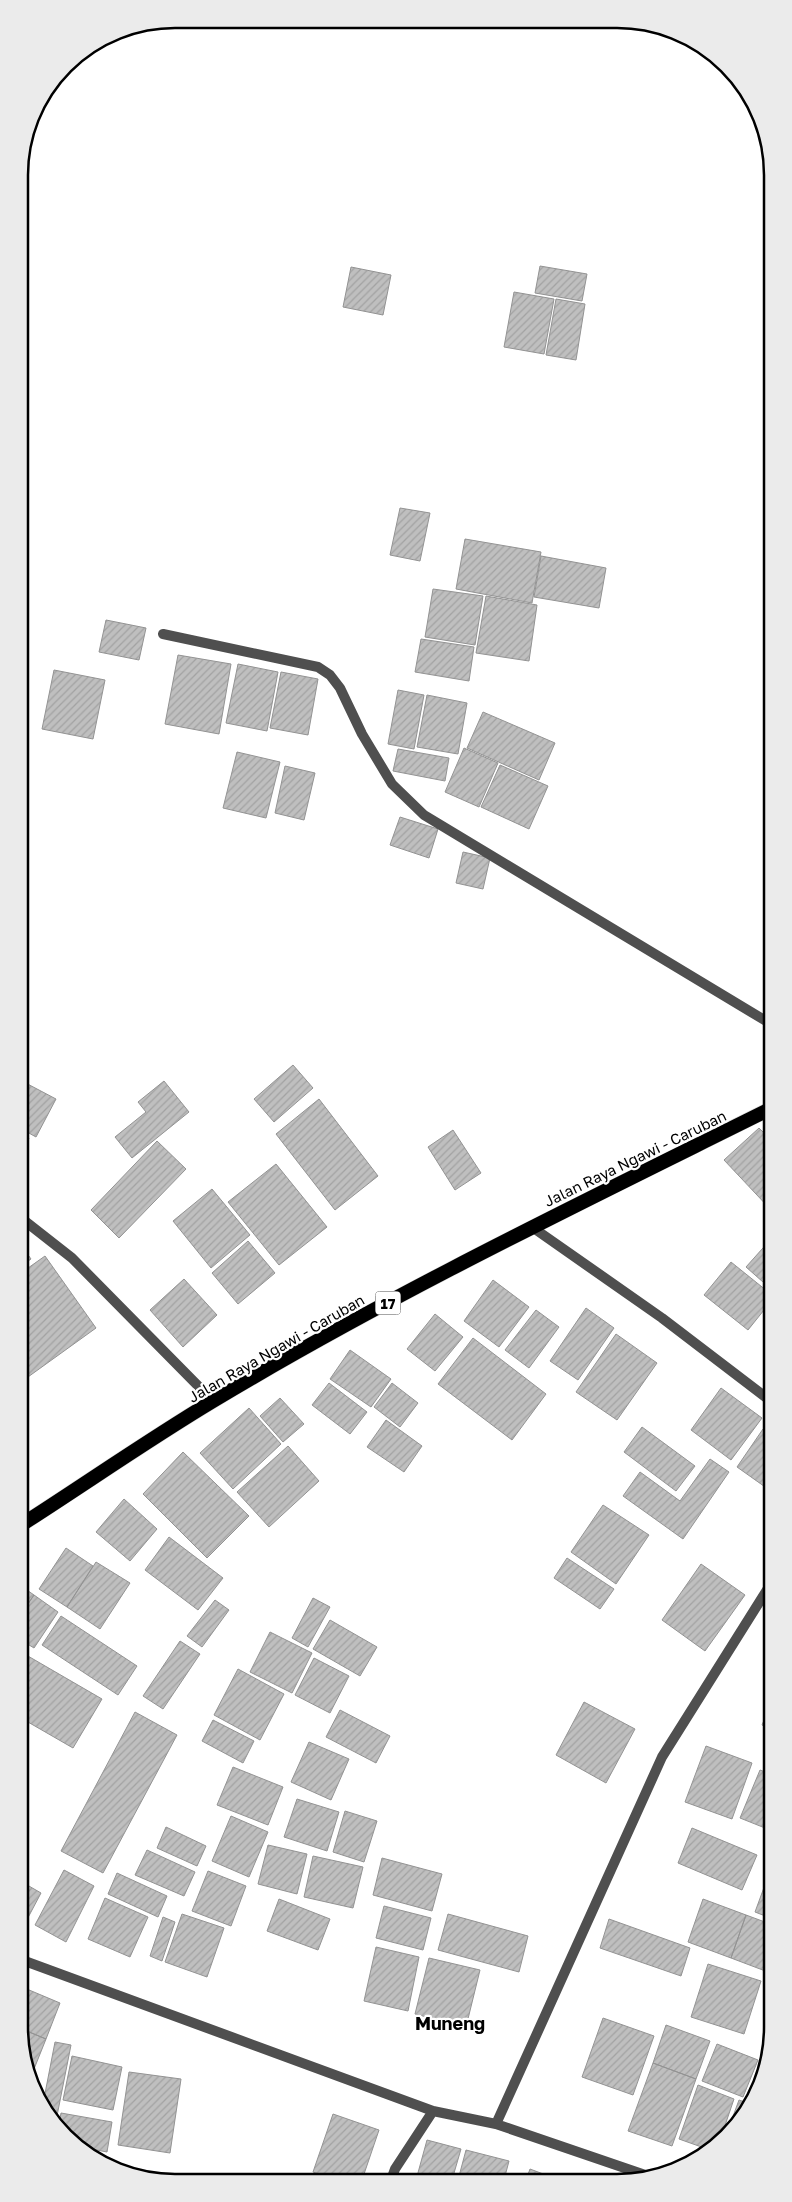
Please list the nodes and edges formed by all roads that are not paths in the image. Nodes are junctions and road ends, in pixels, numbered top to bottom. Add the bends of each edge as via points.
1 (163, 634) dead end
2 (764, 1019) edge
3 (764, 1112) edge
4 (28, 1223) edge
5 (532, 1227) junction
6 (764, 1396) edge
7 (213, 1401) junction
8 (28, 1520) edge
9 (764, 1595) edge
10 (28, 1962) edge
11 (433, 2111) junction
12 (496, 2124) junction
13 (639, 2173) edge
14 (393, 2174) edge

1 - 2 street via 318,668 330,675 392,784 424,814
3 - 5 highway, Jalan Raya Ngawi - Caruban / 17
4 - 7 street via 72,1258
5 - 6 street via 662,1318
5 - 7 highway, Jalan Raya Ngawi - Caruban / 17
7 - 8 highway, Jalan Raya Ngawi - Caruban / 17
9 - 12 street via 662,1757
10 - 11 street
11 - 12 street
11 - 14 street
12 - 13 street

